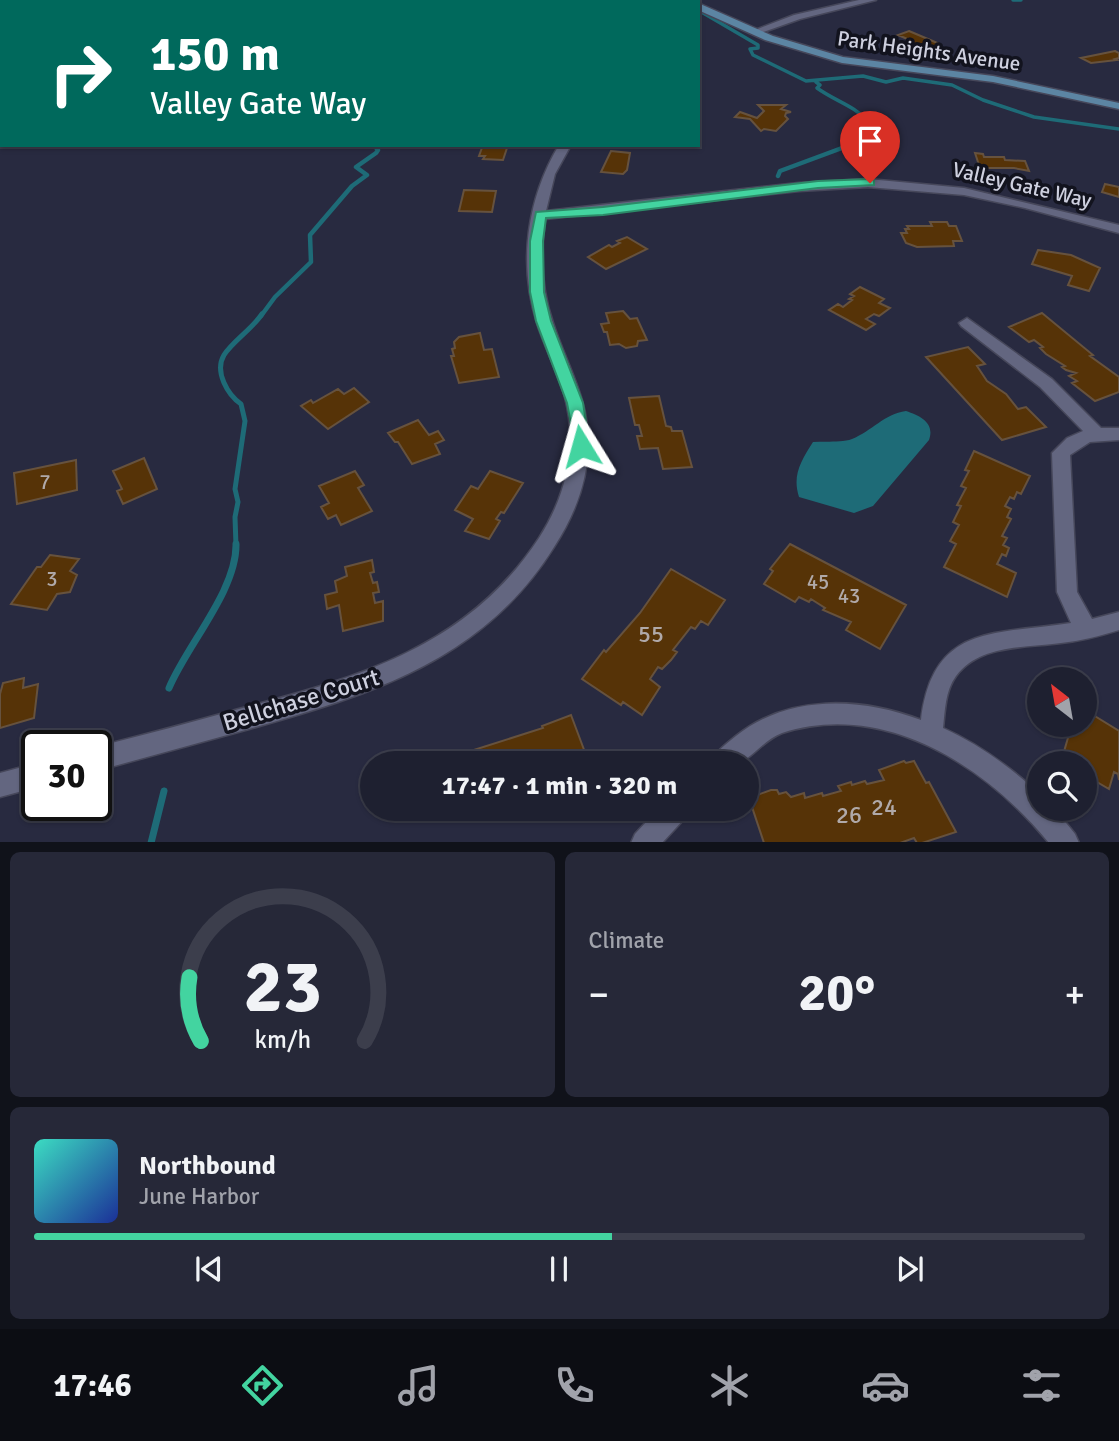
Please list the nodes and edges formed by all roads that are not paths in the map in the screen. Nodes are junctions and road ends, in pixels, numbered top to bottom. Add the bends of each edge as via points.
1 (871, 0) edge
2 (700, 7) edge
3 (755, 32) junction
4 (1119, 106) edge
5 (564, 147) edge
6 (540, 215) junction
7 (1119, 229) edge
8 (967, 323) dead end
9 (1096, 433) junction
10 (1119, 434) edge
11 (1119, 621) edge
12 (1088, 630) junction
13 (931, 734) junction
14 (737, 751) edge
15 (112, 755) edge
16 (21, 779) edge
17 (0, 785) edge
18 (664, 821) edge
19 (644, 842) edge
20 (1066, 842) edge

1 - 3 street
2 - 3 main road, Park Heights Avenue
3 - 4 main road, Park Heights Avenue via 842,60 993,79
5 - 6 street, Bellchase Court via 548,176
6 - 7 street, Valley Gate Way via 870,183 981,193
6 - 15 street, Bellchase Court via 537,292 575,403 581,446 560,520 523,575 467,627 388,673 310,701
8 - 9 street via 1046,383
9 - 10 street
9 - 12 street via 1067,446 1060,464 1067,592
11 - 12 street
12 - 13 street via 1000,639 974,648 947,671 939,687
13 - 14 street via 864,715 832,714 778,723
13 - 20 street via 993,771 1051,822
16 - 17 street
18 - 19 street

